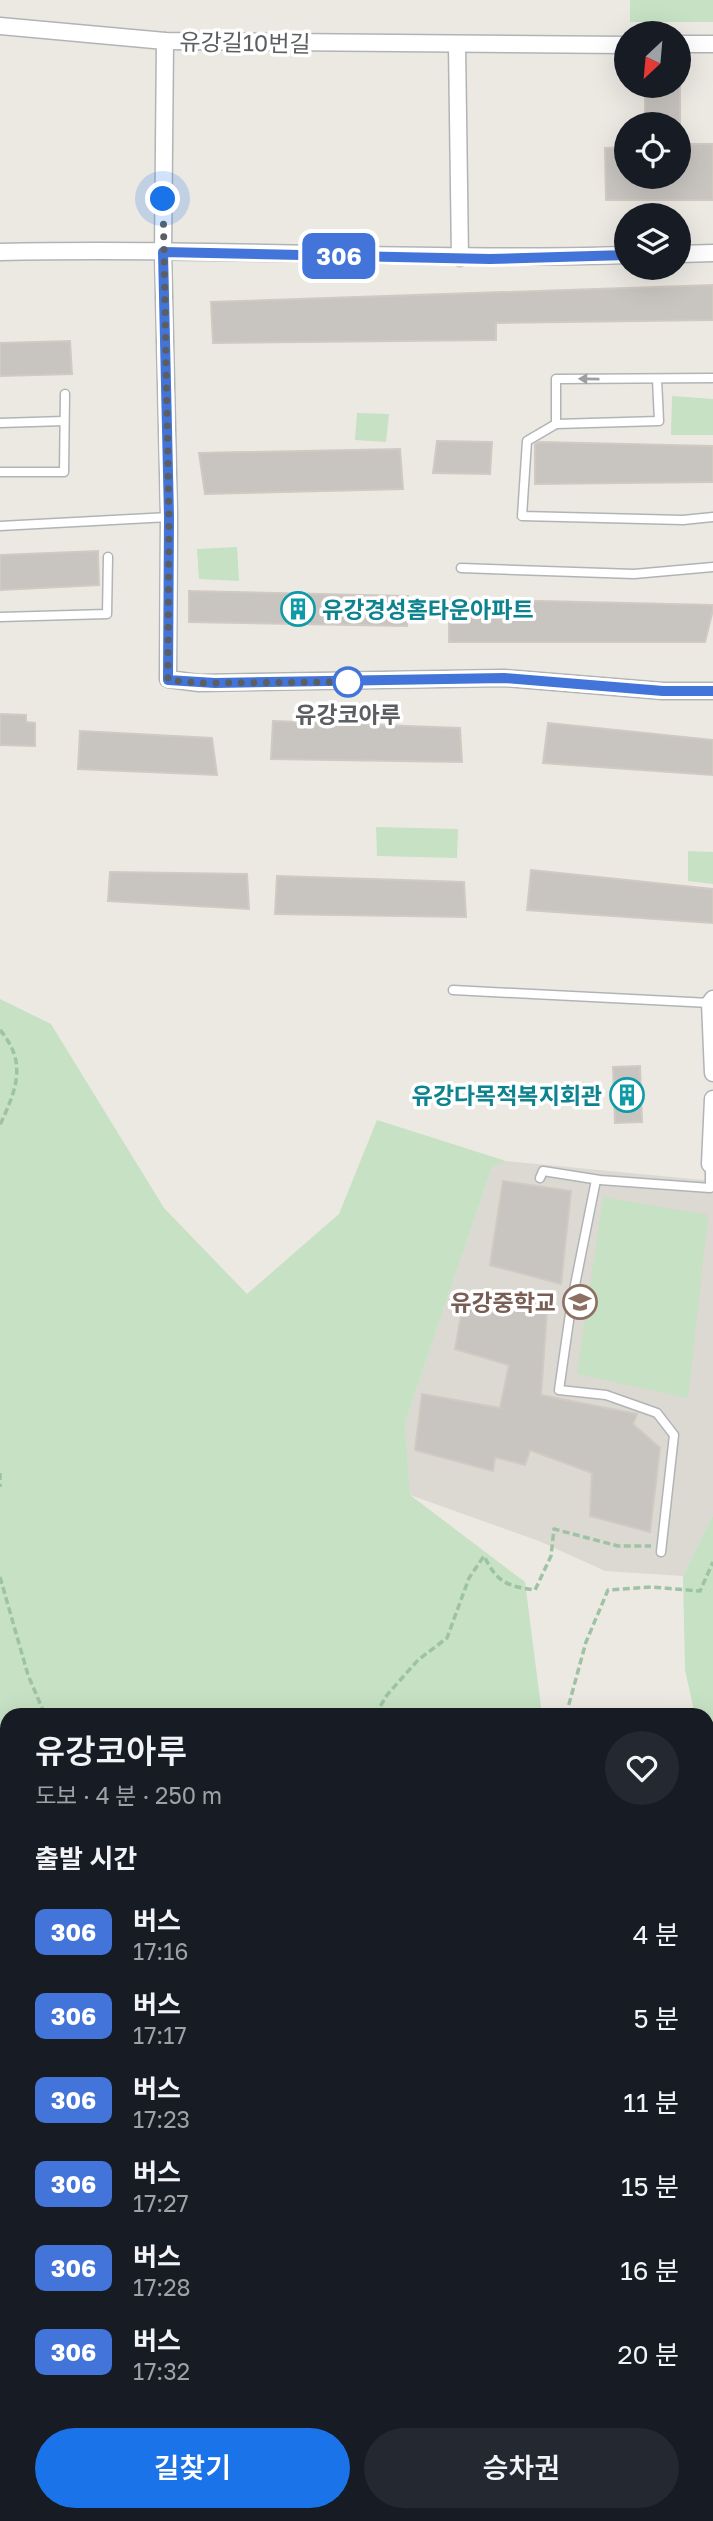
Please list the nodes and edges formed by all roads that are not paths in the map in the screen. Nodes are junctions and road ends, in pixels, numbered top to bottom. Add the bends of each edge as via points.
1 (0, 26) edge
2 (165, 41) junction
3 (614, 44) edge
4 (691, 44) edge
5 (713, 44) edge
6 (457, 46) junction
7 (0, 252) edge
8 (163, 252) junction
9 (713, 253) edge
10 (691, 254) edge
11 (614, 255) edge
12 (460, 258) junction
13 (713, 378) edge
14 (657, 379) junction
15 (65, 394) dead end
16 (64, 421) junction
17 (0, 423) edge
18 (556, 424) junction
19 (0, 472) edge
20 (169, 517) junction
21 (713, 517) edge
22 (0, 526) edge
23 (108, 557) dead end
24 (713, 567) edge
25 (461, 568) dead end
26 (0, 617) edge
27 (713, 691) edge
28 (453, 990) dead end
29 (711, 1001) edge
30 (713, 1073) edge
31 (713, 1099) edge
32 (710, 1164) joint
33 (540, 1178) dead end
34 (596, 1180) junction
35 (662, 1549) road end

1 - 2 street
2 - 6 street, 유강길10번길
2 - 8 street, 유강길10번길
3 - 6 street, 유강길10번길
4 - 5 street
6 - 12 street
7 - 8 street
8 - 12 street
8 - 20 street, 유강길10번길
9 - 10 street
11 - 12 street
13 - 14 lane
14 - 18 lane via 659,421
14 -> 18 lane via 556,379
15 - 16 lane
16 - 17 lane
16 - 19 lane via 64,472
18 - 21 lane via 527,441 522,516
20 - 22 lane
20 - 27 street, 유강길10번길 via 168,680 504,678
23 - 26 lane via 107,614
24 - 25 lane via 634,574
28 - 29 lane
29 - 30 street
31 - 32 street
32 - 34 lane via 709,1188
33 - 34 lane via 543,1171
34 - 35 lane via 559,1390 606,1395 657,1413 674,1435

